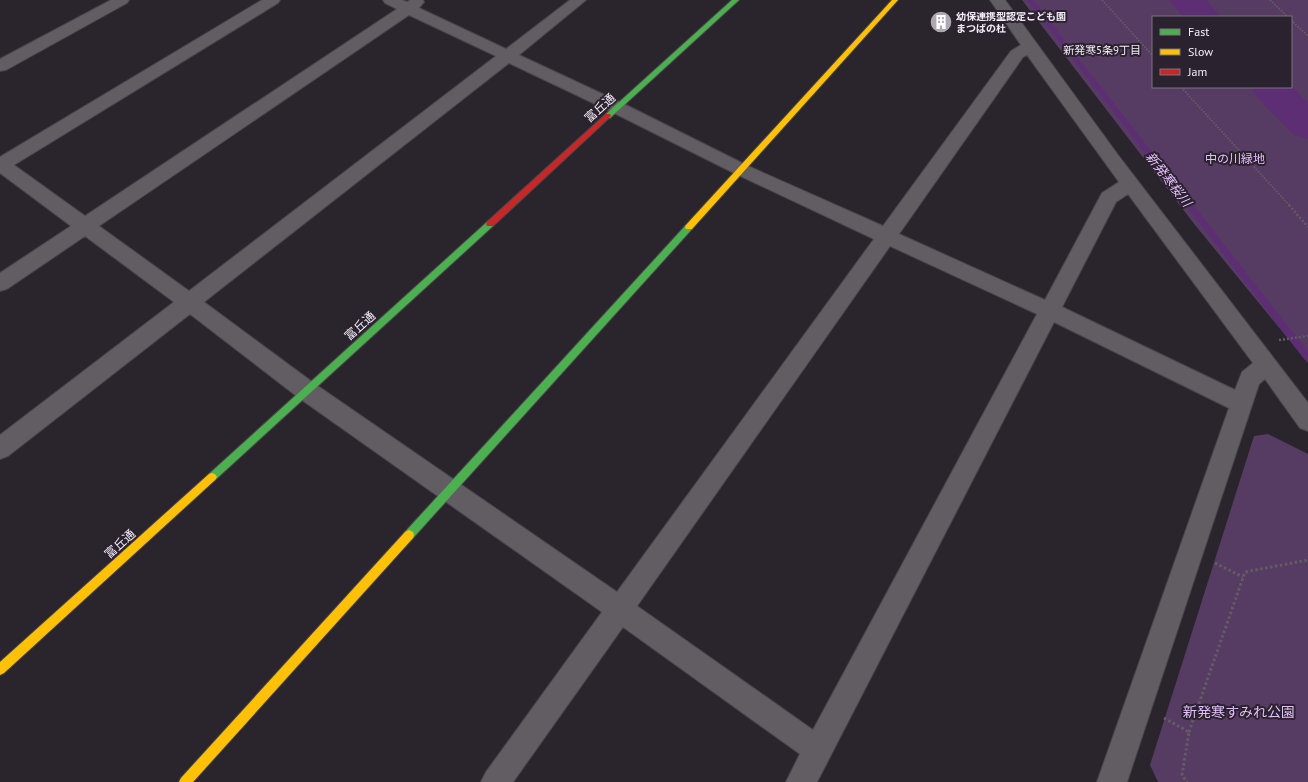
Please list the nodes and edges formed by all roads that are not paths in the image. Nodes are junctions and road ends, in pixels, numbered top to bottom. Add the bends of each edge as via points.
1 (122, 0) edge
2 (273, 0) edge
3 (390, 0) edge
4 (579, 0) edge
5 (736, 0) edge
6 (895, 0) edge
7 (998, 0) edge
8 (414, 4) edge
9 (1030, 47) junction
10 (507, 56) junction
11 (0, 66) edge
12 (618, 108) junction
13 (0, 164) edge
14 (742, 170) junction
15 (1130, 184) junction
16 (85, 225) junction
17 (886, 237) junction
18 (0, 283) edge
19 (190, 302) junction
20 (1050, 311) junction
21 (1266, 364) junction
22 (307, 391) junction
23 (1242, 404) junction
24 (1308, 421) edge
25 (0, 449) edge
26 (450, 491) junction
27 (620, 609) junction
28 (0, 669) edge
29 (818, 750) junction
30 (185, 782) edge
31 (496, 782) edge
32 (801, 782) edge
33 (1112, 782) edge

1 - 11 street
2 - 13 street
3 - 8 street
4 - 10 street
5 - 12 street, 富丘通
6 - 14 street
7 - 9 street
8 - 10 street
8 - 16 street
9 - 15 street
9 - 17 street via 1017,54
10 - 12 street
10 - 19 street
12 - 14 street
12 - 22 street, 富丘通
13 - 16 street
14 - 17 street
14 - 26 street
15 - 20 street via 1109,198
15 - 21 street
16 - 18 street
16 - 19 street
17 - 20 street
17 - 27 street
19 - 22 street
19 - 25 street
20 - 23 street
20 - 29 street
21 - 23 street via 1250,379
21 - 24 street
22 - 26 street
22 - 28 street, 富丘通
23 - 33 street
26 - 27 street
26 - 30 street
27 - 29 street
27 - 31 street
29 - 32 street

